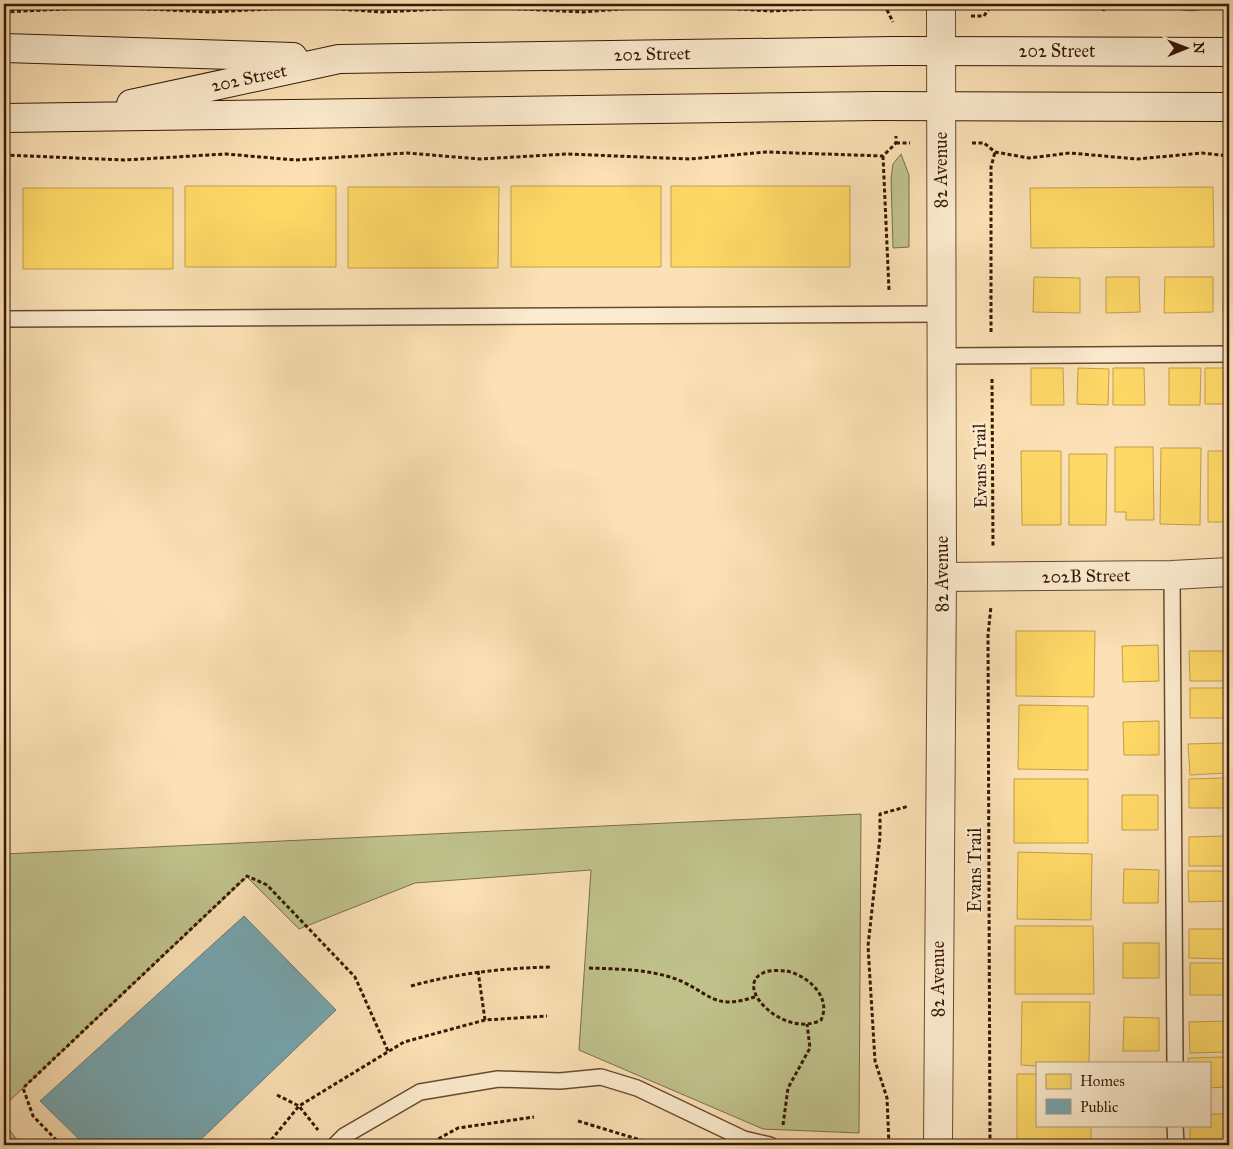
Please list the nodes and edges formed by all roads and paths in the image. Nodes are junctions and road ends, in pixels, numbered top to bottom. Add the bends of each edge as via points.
1 (858, 4) edge
2 (884, 4) edge
3 (941, 4) edge
4 (988, 4) edge
5 (1105, 4) edge
6 (1104, 10) dead end
7 (4, 12) edge
8 (984, 16) dead end
9 (893, 18) dead end
10 (4, 48) edge
11 (941, 51) junction
12 (1229, 52) edge
13 (339, 59) junction
14 (941, 106) junction
15 (1229, 107) edge
16 (80, 116) junction
17 (4, 118) edge
18 (896, 143) dead end
19 (984, 143) dead end
20 (995, 152) junction
21 (4, 155) edge
22 (882, 156) junction
23 (1229, 156) edge
24 (889, 314) junction
25 (940, 314) junction
26 (4, 319) edge
27 (991, 333) dead end
28 (1229, 354) edge
29 (941, 356) junction
30 (993, 372) dead end
31 (993, 552) dead end
32 (1229, 572) edge
33 (1172, 575) junction
34 (942, 577) junction
35 (992, 601) dead end
36 (939, 798) junction
37 (552, 967) dead end
38 (589, 968) dead end
39 (478, 971) junction
40 (411, 986) dead end
41 (757, 996) junction
42 (547, 1016) dead end
43 (485, 1020) junction
44 (807, 1024) junction
45 (388, 1051) junction
46 (1175, 1062) edge
47 (277, 1096) dead end
48 (299, 1106) junction
49 (534, 1117) dead end
50 (578, 1121) dead end
51 (1175, 1126) edge
52 (782, 1128) dead end
53 (320, 1132) dead end
54 (61, 1145) edge
55 (267, 1145) edge
56 (335, 1145) edge
57 (427, 1145) edge
58 (657, 1145) edge
59 (770, 1145) edge
60 (889, 1145) edge
61 (938, 1145) edge
62 (990, 1145) edge
63 (1176, 1145) edge

1 - 7 path via 770,11 674,5 583,12 480,7 382,12 310,7 210,12 105,7
2 - 9 path
3 - 11 main road, 82 Avenue
4 - 8 path
5 - 6 path
10 - 13 main road
11 - 12 main road, 202 Street
11 - 13 main road, 202 Street
11 - 14 main road, 82 Avenue
13 - 16 main road, 202 Street
14 - 15 main road, 202 Street
14 - 16 main road, 202 Street
14 - 25 main road, 82 Avenue
16 - 17 main road, 202 Street
18 - 22 path
19 - 20 path
20 - 23 path via 1029,158 1070,153 1137,159 1202,152
20 - 27 path via 991,167
21 - 22 path via 124,160 226,154 295,160 407,153 480,159 567,154 690,159 766,152
22 - 24 path
24 - 25 lane
24 - 26 lane
25 - 29 main road, 82 Avenue
28 - 29 lane
29 - 34 main road, 82 Avenue
30 - 31 path, Evans Trail
32 - 33 main road, 202B Street
33 - 34 main road, 202B Street
33 - 46 lane
34 - 36 main road, 82 Avenue
35 - 62 path, Evans Trail via 988,635
36 - 60 path via 880,814 868,946 875,1061 887,1098
36 - 61 main road, 82 Avenue
37 - 39 path
38 - 41 path via 646,971 690,985 707,998 720,1002
39 - 40 path
39 - 43 path
41 - 44 path via 773,1016
41 - 44 path via 755,985 758,976 764,972 798,974 817,990 824,1003 825,1012 821,1020
42 - 43 path
43 - 45 path via 404,1042
44 - 52 path via 810,1048 788,1088
45 - 48 path
45 - 54 path via 354,977 267,885 247,876 23,1088 33,1116
47 - 48 path
48 - 53 path
48 - 55 path
49 - 57 path via 458,1128
50 - 58 path
51 - 63 lane
56 - 59 lane via 344,1136 420,1092 498,1079 560,1081 601,1077 637,1088 744,1139

